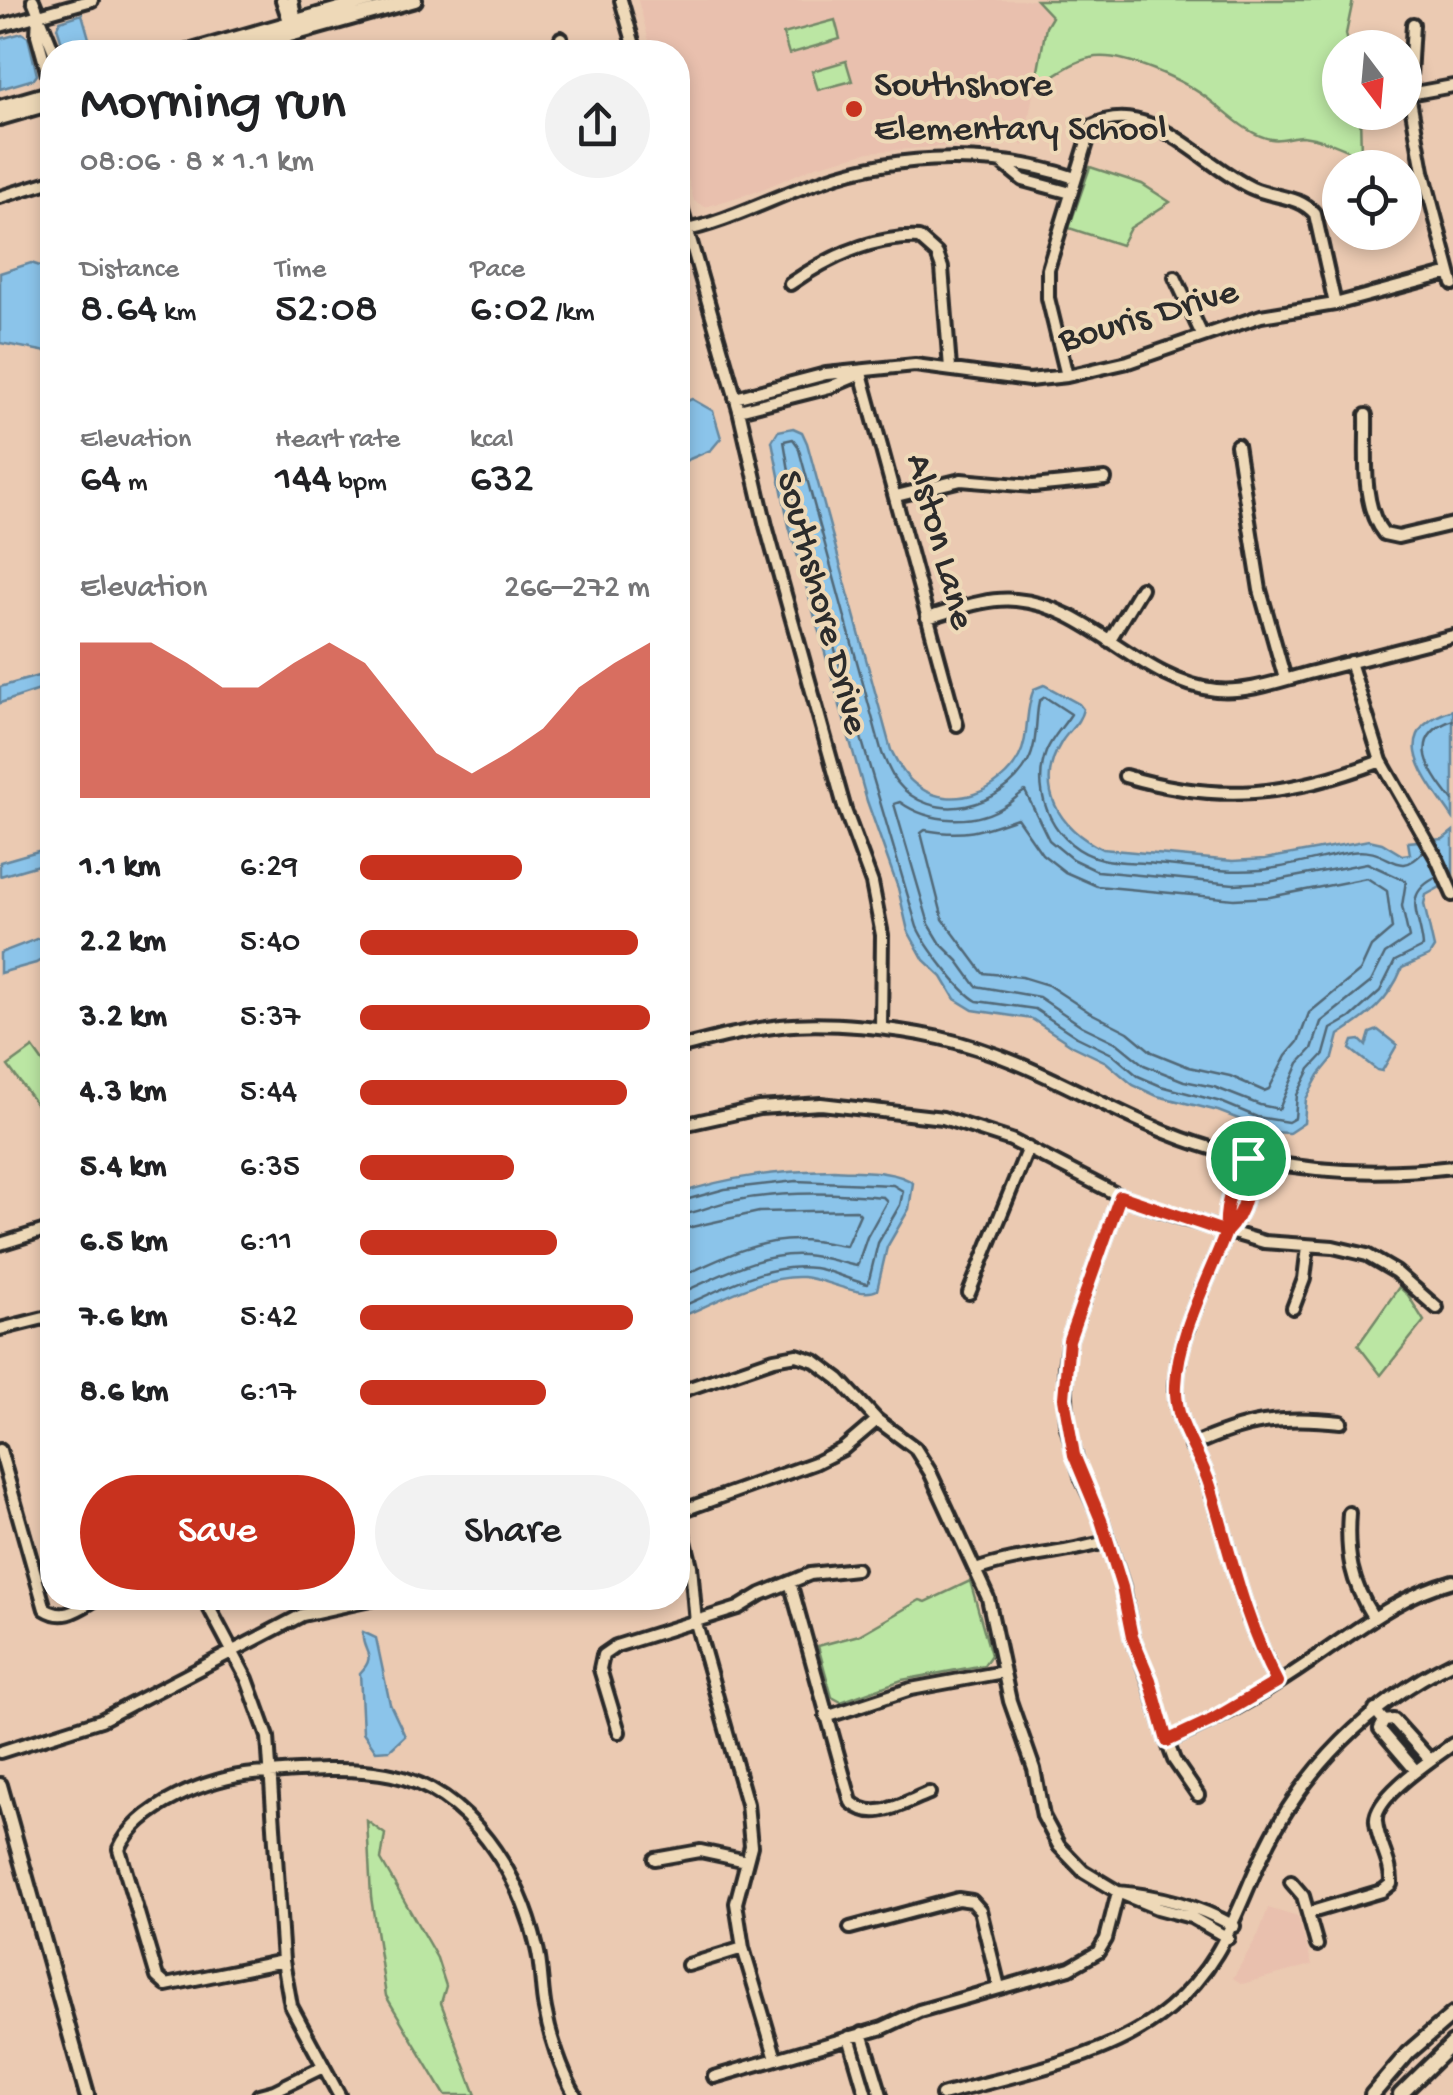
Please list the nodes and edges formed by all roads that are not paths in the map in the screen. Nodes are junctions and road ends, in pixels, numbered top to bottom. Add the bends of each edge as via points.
1 (34, 0) edge
2 (92, 0) edge
3 (282, 0) edge
4 (292, 0) edge
5 (370, 0) edge
6 (415, 0) edge
7 (622, 0) edge
8 (38, 16) junction
9 (1413, 24) dead end
10 (0, 26) edge
11 (294, 26) junction
12 (1413, 30) edge
13 (51, 40) edge
14 (237, 40) edge
15 (260, 40) edge
16 (633, 40) edge
17 (40, 46) edge
18 (1453, 86) edge
19 (1422, 92) edge
20 (40, 95) edge
21 (40, 106) edge
22 (0, 107) edge
23 (0, 118) edge
24 (1416, 130) edge
25 (996, 158) junction
26 (1041, 169) junction
27 (1076, 178) junction
28 (1037, 184) junction
29 (40, 185) edge
30 (1071, 193) junction
31 (0, 197) edge
32 (690, 229) edge
33 (690, 256) edge
34 (1175, 277) dead end
35 (1452, 278) edge
36 (790, 284) dead end
37 (1335, 304) junction
38 (1202, 335) junction
39 (950, 368) junction
40 (861, 373) junction
41 (1068, 376) junction
42 (814, 378) junction
43 (817, 390) junction
44 (737, 404) junction
45 (1366, 415) dead end
46 (1237, 444) dead end
47 (1105, 479) dead end
48 (896, 496) junction
49 (1453, 524) edge
50 (1141, 588) dead end
51 (927, 618) junction
52 (1453, 636) edge
53 (1109, 641) junction
54 (1350, 662) junction
55 (1285, 679) junction
56 (957, 726) dead end
57 (1381, 762) junction
58 (1126, 776) dead end
59 (1453, 895) edge
60 (881, 1028) junction
61 (690, 1046) edge
62 (690, 1123) edge
63 (1028, 1148) junction
64 (1248, 1158) junction
65 (1453, 1167) edge
66 (1120, 1196) junction
67 (40, 1232) edge
68 (1226, 1232) junction
69 (0, 1244) edge
70 (1308, 1246) junction
71 (969, 1293) dead end
72 (1293, 1308) dead end
73 (1437, 1308) dead end
74 (40, 1319) edge
75 (0, 1329) edge
76 (690, 1388) edge
77 (877, 1420) junction
78 (1341, 1422) dead end
79 (1190, 1446) junction
80 (0, 1450) edge
81 (690, 1508) edge
82 (1348, 1513) dead end
83 (1108, 1540) junction
84 (690, 1558) edge
85 (856, 1568) dead end
86 (976, 1570) junction
87 (790, 1582) junction
88 (1453, 1582) edge
89 (40, 1591) edge
90 (47, 1610) edge
91 (76, 1610) edge
92 (210, 1610) edge
93 (320, 1610) edge
94 (1373, 1617) junction
95 (696, 1623) junction
96 (231, 1649) junction
97 (1453, 1662) edge
98 (1004, 1672) junction
99 (1277, 1682) junction
100 (1375, 1710) junction
101 (826, 1717) junction
102 (1384, 1721) junction
103 (620, 1732) dead end
104 (1408, 1736) junction
105 (1167, 1741) junction
106 (1453, 1744) edge
107 (1395, 1746) junction
108 (0, 1752) edge
109 (1430, 1760) junction
110 (1416, 1771) junction
111 (272, 1773) junction
112 (0, 1785) edge
113 (930, 1793) dead end
114 (1198, 1794) dead end
115 (656, 1859) dead end
116 (747, 1861) junction
117 (1291, 1882) dead end
118 (1118, 1892) junction
119 (1167, 1904) junction
120 (1308, 1912) junction
121 (1234, 1926) junction
122 (850, 1928) dead end
123 (1228, 1938) junction
124 (1317, 1946) dead end
125 (744, 1948) junction
126 (283, 1961) junction
127 (688, 1965) dead end
128 (999, 1987) junction
129 (1453, 2014) edge
130 (856, 2035) junction
131 (1453, 2043) edge
132 (776, 2059) junction
133 (323, 2067) junction
134 (875, 2076) junction
135 (714, 2077) dead end
136 (862, 2080) junction
137 (87, 2095) edge
138 (259, 2095) edge
139 (339, 2095) edge
140 (575, 2095) edge
141 (866, 2095) edge
142 (881, 2095) edge
143 (942, 2095) edge
144 (1372, 2095) edge
145 (1400, 2095) edge

1 - 8 street
2 - 8 street
3 - 11 street
4 - 11 street
5 - 11 main road
6 - 11 main road
7 - 16 street
8 - 10 street
8 - 13 street
8 - 17 street
9 - 12 street
11 - 14 main road
11 - 15 main road
18 - 19 street
20 - 22 main road
21 - 23 main road
24 - 35 street
25 - 26 street
25 - 28 street
25 - 32 street via 860,170
26 - 27 street
26 - 28 street
27 - 30 street
27 - 37 street via 1092,126 1118,118 1161,128 1228,176 1306,203 1315,214
28 - 30 street
29 - 31 street
30 - 41 street via 1048,269 1048,298
33 - 44 street, Southshore Drive
34 - 38 street
35 - 37 street, Bouris Drive
36 - 39 street via 850,252 919,238 942,268
37 - 38 street, Bouris Drive via 1260,316
38 - 41 street, Bouris Drive
39 - 40 street, Bouris Drive
39 - 41 street, Bouris Drive via 1029,380
40 - 42 street, Bouris Drive
40 - 43 street, Bouris Drive
40 - 48 street, Alston Lane
42 - 43 street
42 - 44 street, Bouris Drive
43 - 44 street, Bouris Drive
44 - 60 street, Southshore Drive via 845,810 872,883 882,935
45 - 49 street via 1367,484 1376,524 1398,537
46 - 55 street via 1260,590
47 - 48 street via 1033,486 961,480
48 - 51 street, Alston Lane
50 - 53 street
51 - 53 street via 1015,600 1058,612
51 - 56 street, Alston Lane
52 - 54 street
53 - 55 street via 1190,684 1235,690
54 - 55 street
54 - 57 street
57 - 58 street via 1335,778 1244,794 1189,792
57 - 59 street
60 - 61 street via 784,1026
60 - 64 street via 1015,1061 1151,1126
62 - 63 street via 759,1108 821,1104 943,1118
63 - 66 street
63 - 71 street
64 - 65 street via 1331,1170
64 - 68 street via 1236,1174
66 - 68 street
66 - 83 street via 1078,1310 1065,1367 1074,1455
67 - 69 street
68 - 70 street
68 - 79 street via 1178,1368 1176,1402
70 - 72 street
70 - 73 street via 1367,1255
74 - 75 street
76 - 77 street via 796,1356 839,1379
77 - 81 street via 815,1463
77 - 86 street via 915,1448
78 - 79 street via 1275,1418
79 - 99 street via 1209,1484 1254,1636
80 - 89 street
82 - 94 street via 1348,1561
83 - 86 street
83 - 105 street
84 - 95 street
85 - 87 street
86 - 98 street
87 - 95 street
87 - 101 street
88 - 94 street
90 - 91 street via 56,1616
92 - 96 street
93 - 96 street
94 - 99 street
95 - 103 street via 602,1655 600,1669
95 - 116 street via 747,1804
96 - 108 street via 100,1720
96 - 111 street via 260,1710
97 - 100 street
98 - 101 street via 911,1689
98 - 118 street via 1043,1816 1058,1846
99 - 105 street
100 - 102 street
100 - 121 street via 1281,1819
101 - 113 street via 850,1802 861,1811 875,1813
102 - 104 street via 1394,1720
102 - 107 street via 1380,1730
104 - 107 street
104 - 109 street
105 - 114 street
106 - 109 street
107 - 110 street
109 - 110 street
110 - 120 street via 1377,1810 1391,1884
111 - 126 street
111 - 126 street via 188,1791 138,1824 118,1849 156,1977 166,1985
111 - 140 street via 390,1774 423,1785 483,1833 524,1908 538,1949 545,2009
112 - 137 main road
115 - 116 street via 700,1851
116 - 125 street via 736,1903
117 - 120 street
118 - 119 street
118 - 128 street via 1098,1952 1070,1968
119 - 121 street via 1196,1906
119 - 123 street
120 - 124 street
121 - 123 street
122 - 128 street via 972,1901
123 - 143 street via 1186,1993 1124,2040
125 - 127 street
125 - 132 street
126 - 133 street via 291,2006
128 - 130 street
129 - 144 main road
130 - 132 street
130 - 134 street
130 - 136 street
131 - 145 main road
132 - 135 street
133 - 138 street
133 - 139 street
134 - 136 street
134 - 142 street
136 - 141 street

